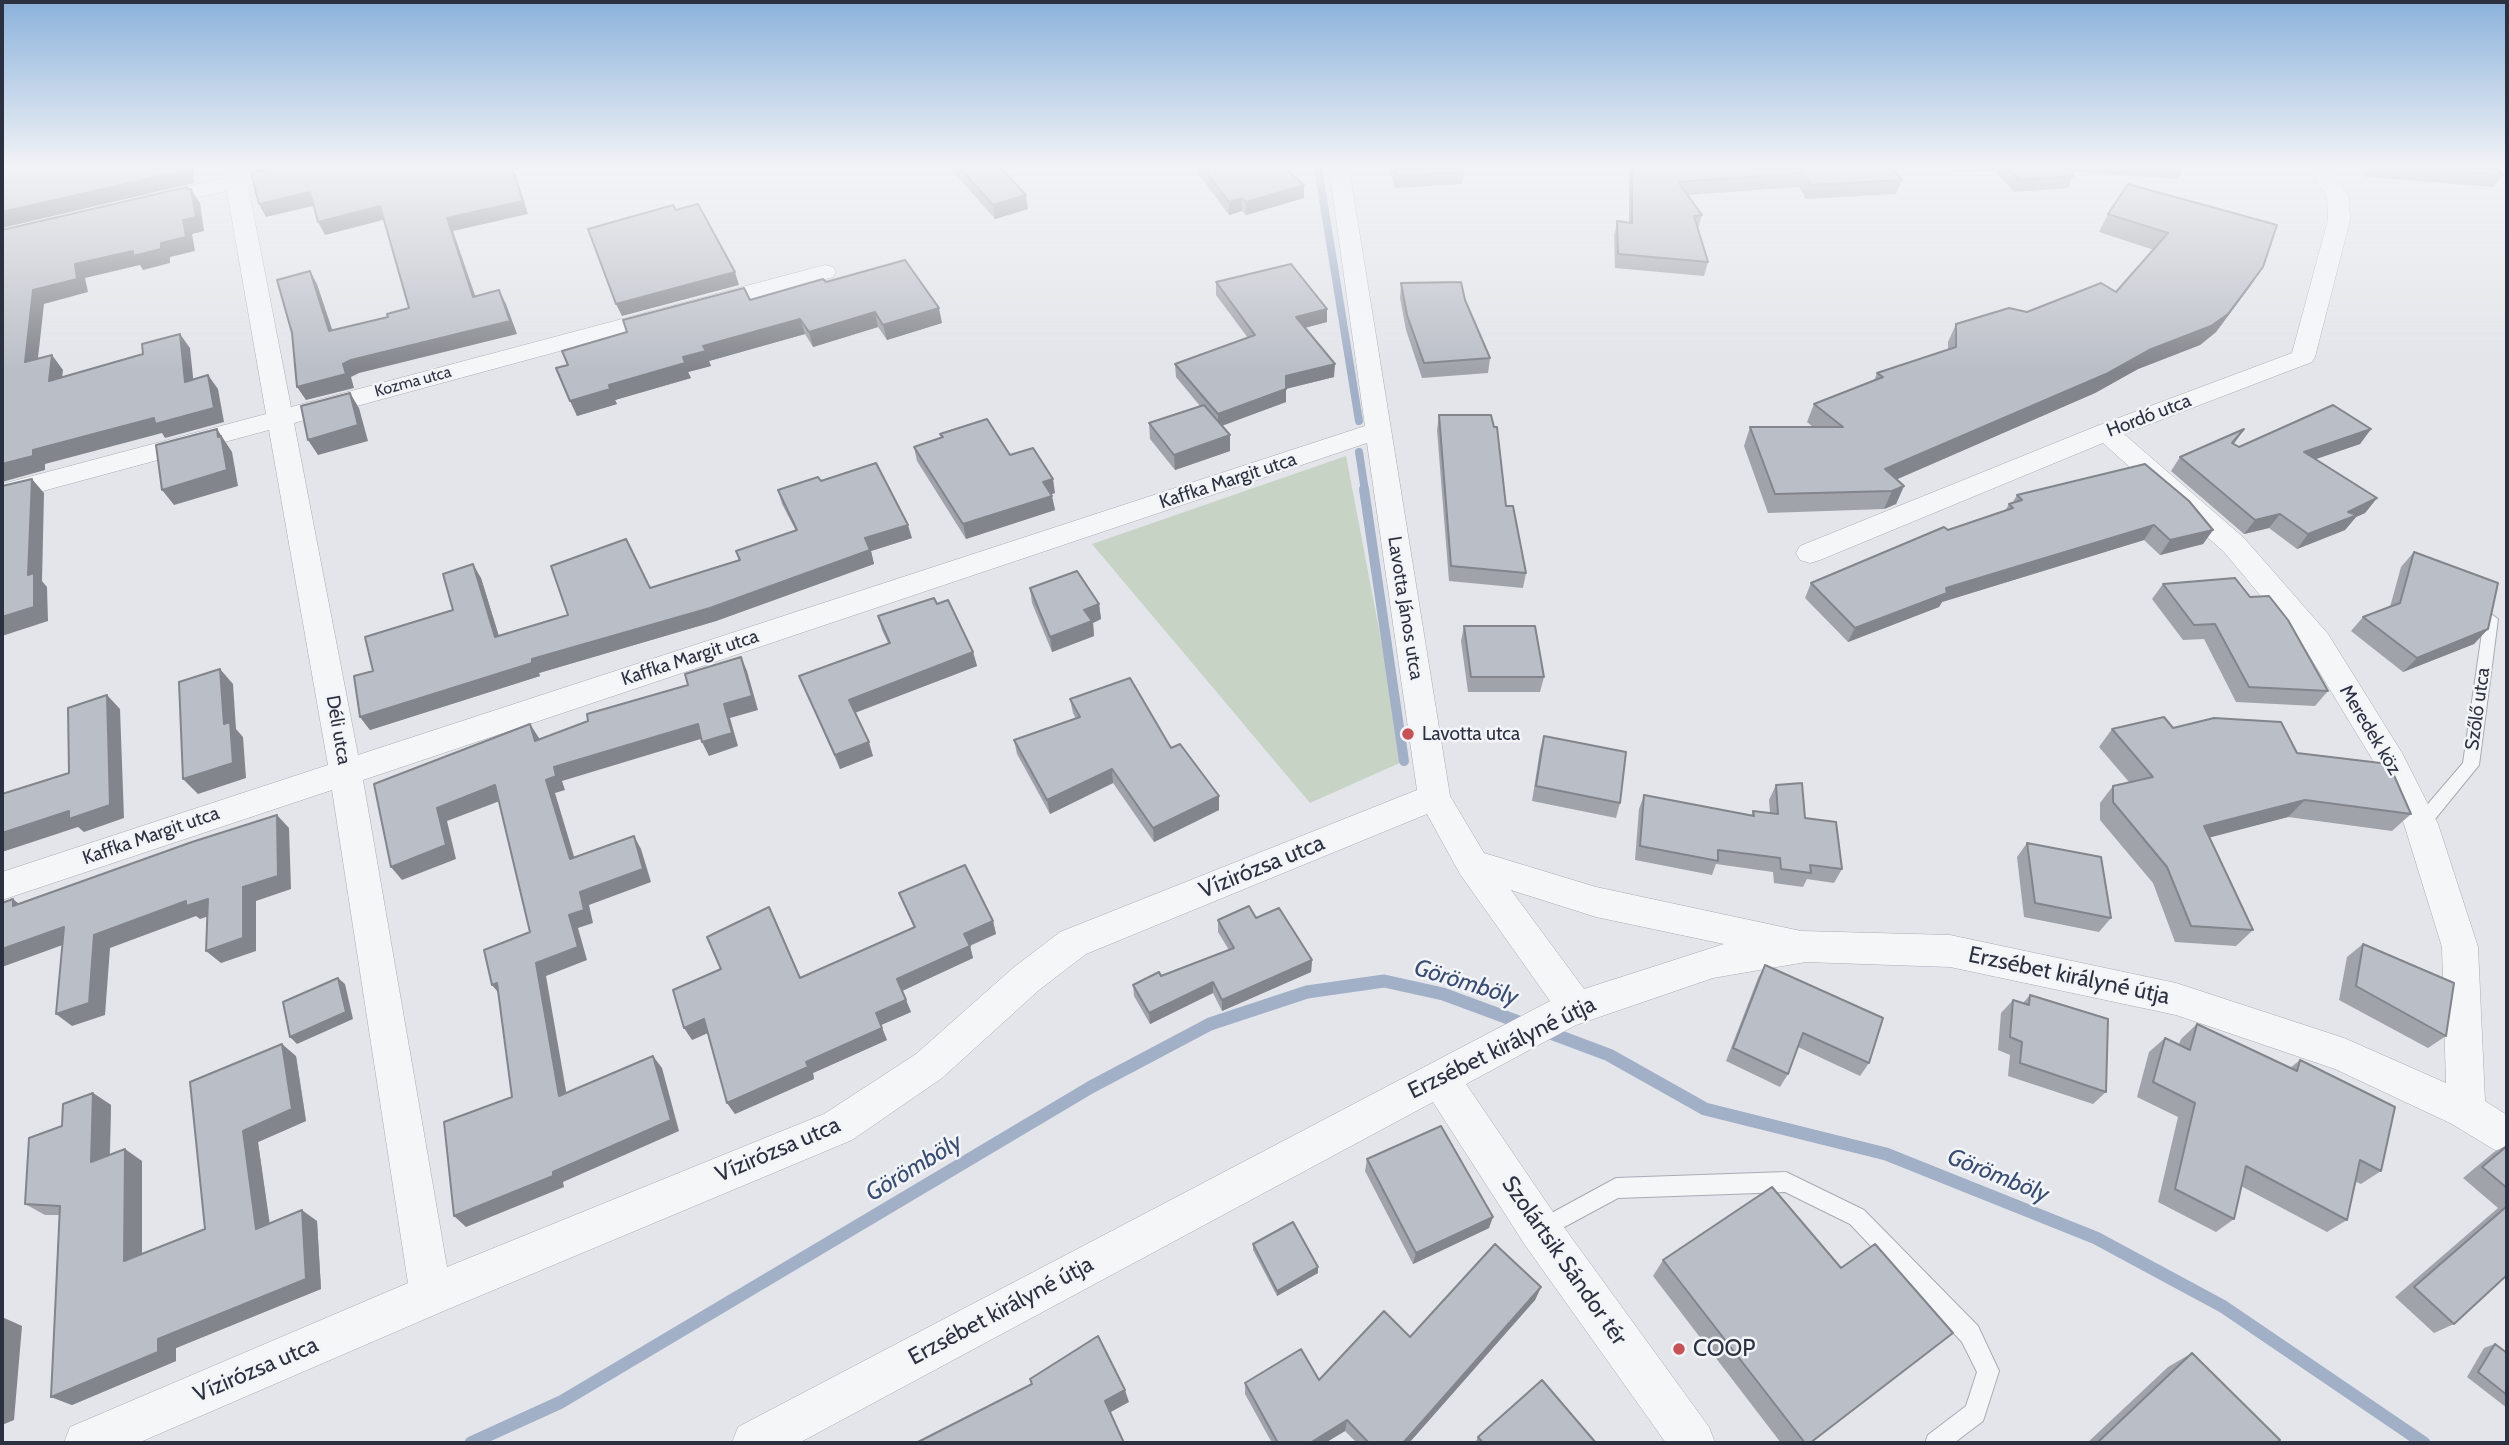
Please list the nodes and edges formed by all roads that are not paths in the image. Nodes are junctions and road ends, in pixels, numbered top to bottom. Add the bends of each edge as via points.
1 (247, 235) edge
2 (1349, 235) edge
3 (2335, 235) edge
4 (825, 272) dead end
5 (280, 418) junction
6 (1378, 431) junction
7 (2106, 432) junction
8 (2, 494) edge
9 (1810, 553) dead end
10 (2491, 618) edge
11 (345, 771) junction
12 (1434, 797) junction
13 (2421, 824) junction
14 (1472, 864) junction
15 (2, 887) edge
16 (1806, 946) junction
17 (1570, 1009) junction
18 (1439, 1077) junction
19 (2466, 1111) junction
20 (2507, 1136) edge
21 (1540, 1230) junction
22 (431, 1295) junction
23 (86, 1443) edge
24 (754, 1443) edge
25 (1693, 1443) edge
26 (1936, 1443) edge

1 - 5 street, Déli utca
2 - 6 street, Lavotta János utca
3 - 7 street, Hordó utca via 2303,357
4 - 5 street, Kozma utca
5 - 8 street, Kozma utca
5 - 11 street, Déli utca
6 - 11 street, Kaffka Margit utca
6 - 12 street, Lavotta János utca
7 - 9 street, Hordó utca
7 - 13 street, Meredek köz via 2234,545 2317,642 2391,762
10 - 13 lane, Szőlő utca via 2471,765
11 - 15 street, Kaffka Margit utca
11 - 22 street, Déli utca
12 - 14 street, Lavotta János utca
12 - 22 street, Vízirózsa utca via 1073,943 929,1066 838,1127
13 - 19 street, Meredek köz via 2460,947
14 - 16 street via 1596,902
14 - 17 street, Lavotta János utca
16 - 17 street, Erzsébet királyné útja via 1713,962
16 - 19 street, Erzsébet királyné útja via 1950,951 2176,999 2344,1055
17 - 18 street, Erzsébet királyné útja
18 - 21 street, Szolártsik Sándor tér
18 - 24 street, Erzsébet királyné útja
19 - 20 street, Erzsébet királyné útja
21 - 25 street, Szolártsik Sándor tér
21 - 26 lane via 1616,1188 1786,1182 1857,1217 1970,1334 1988,1371 1975,1413
22 - 23 street, Vízirózsa utca

